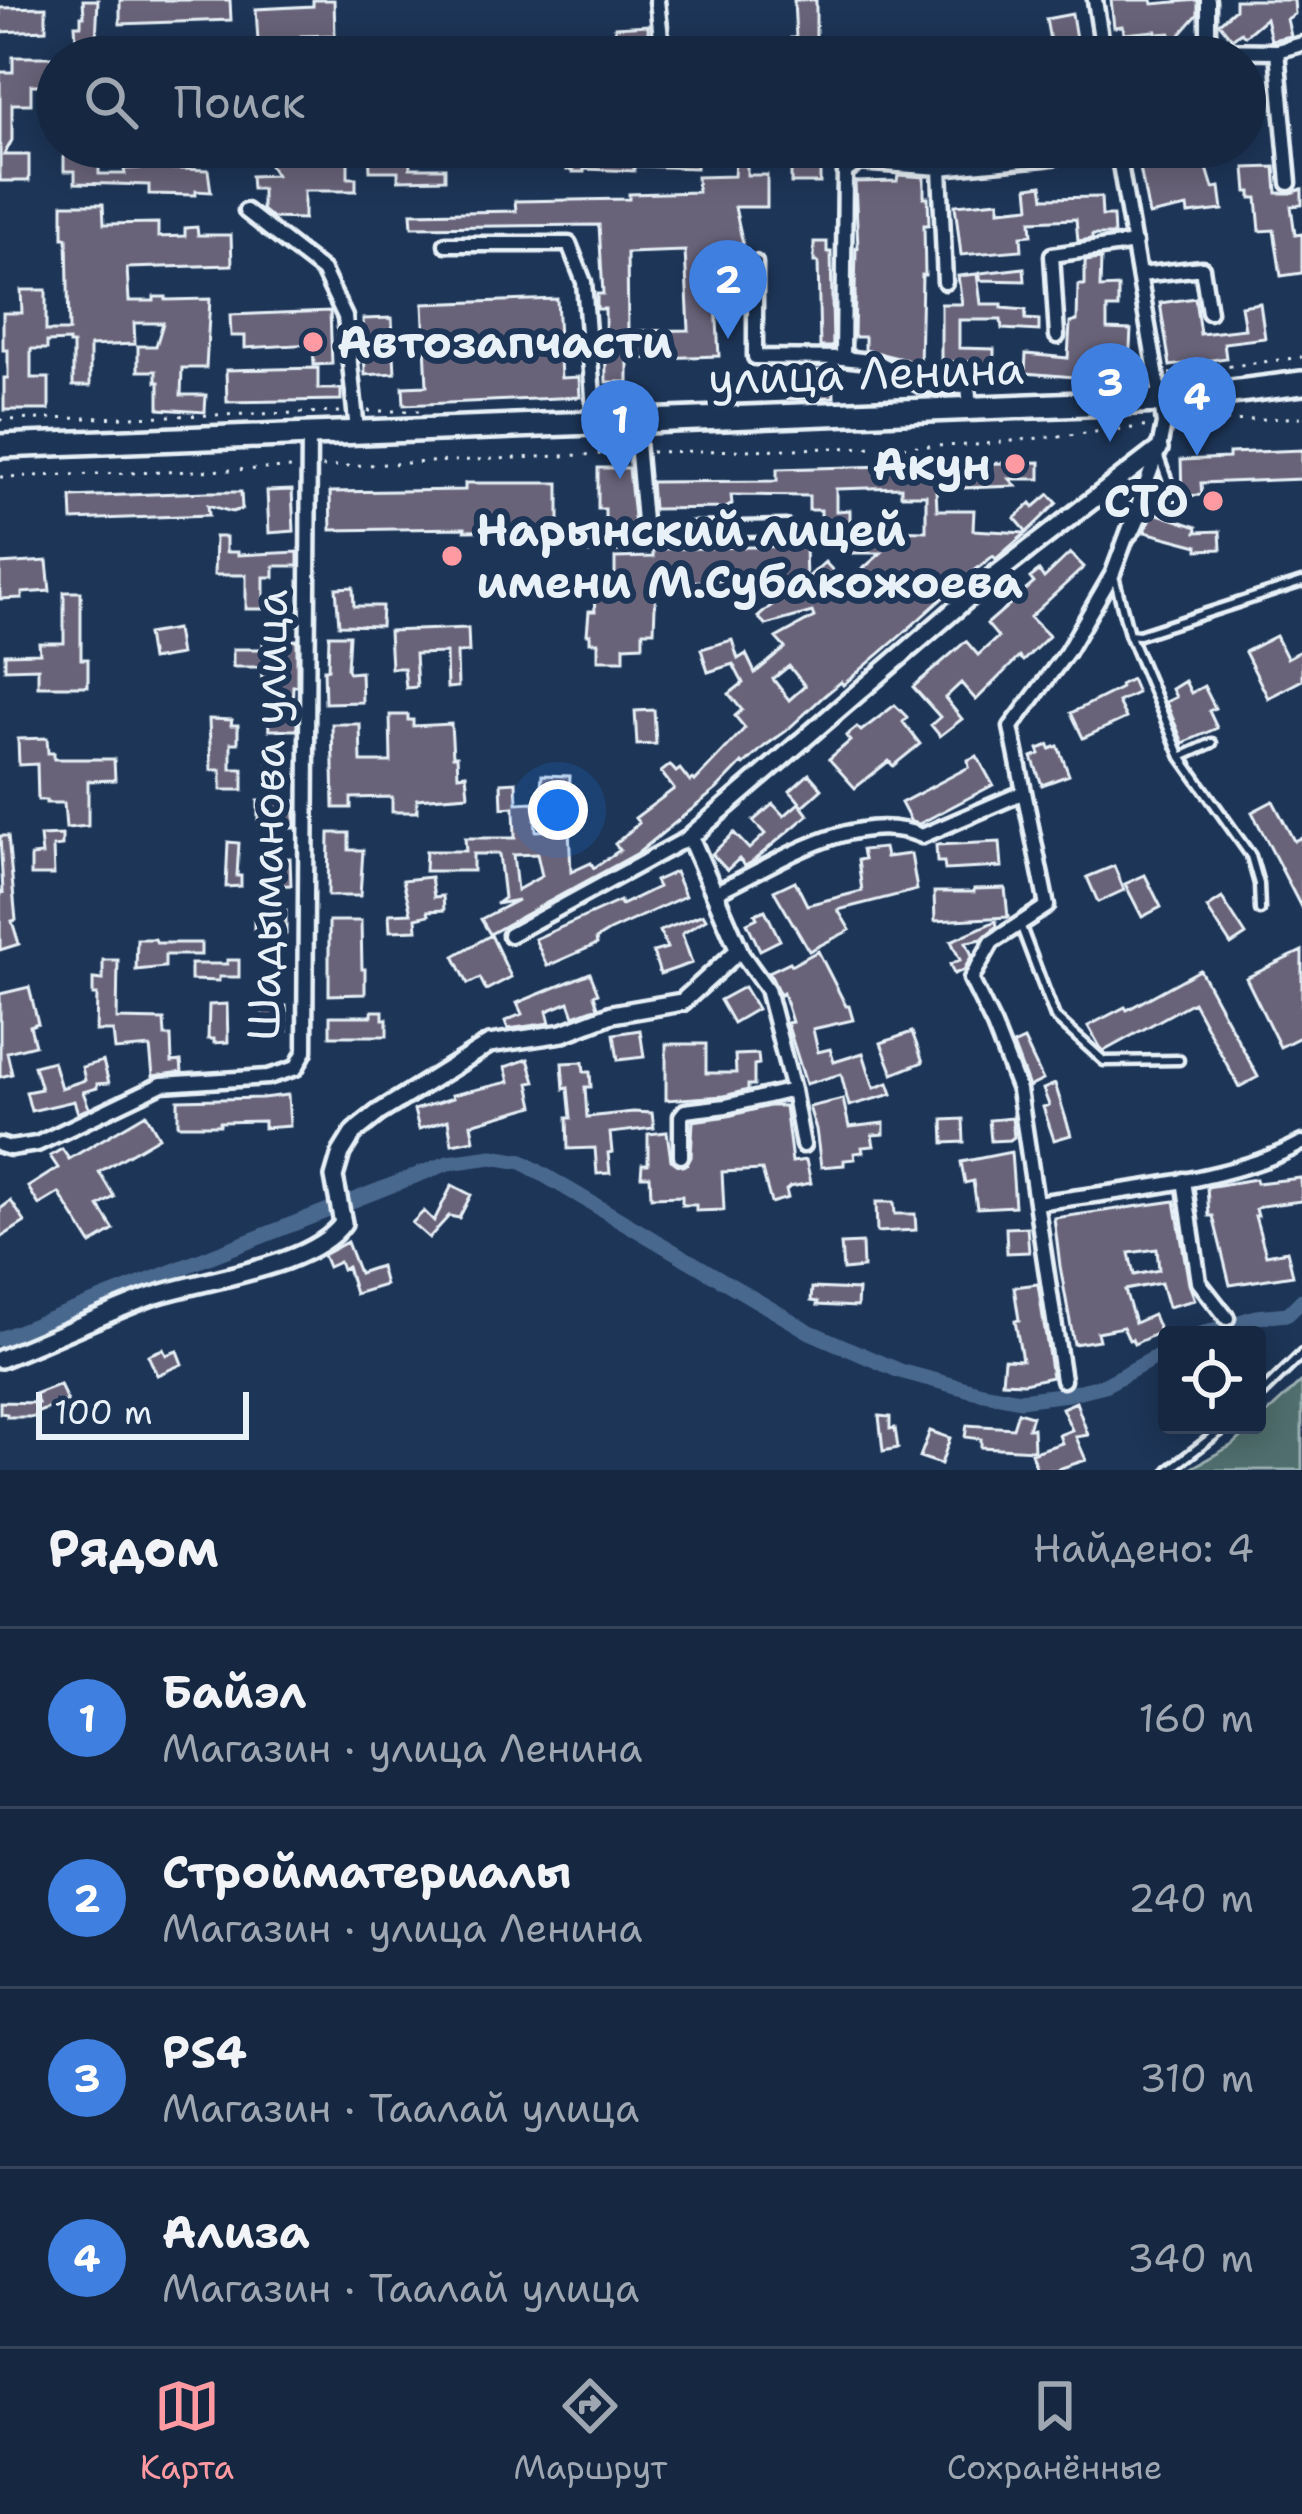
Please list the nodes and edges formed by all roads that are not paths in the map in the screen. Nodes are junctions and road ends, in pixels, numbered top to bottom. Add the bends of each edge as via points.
1 (657, 0) edge
2 (1095, 0) edge
3 (1208, 0) edge
4 (661, 36) edge
5 (1101, 36) edge
6 (1208, 36) edge
7 (1302, 44) edge
8 (1266, 51) edge
9 (1277, 51) junction
10 (851, 168) edge
11 (940, 168) edge
12 (1120, 168) edge
13 (1289, 183) dead end
14 (246, 211) dead end
15 (1135, 243) junction
16 (446, 244) dead end
17 (755, 263) dead end
18 (1141, 275) junction
19 (945, 282) dead end
20 (1209, 312) dead end
21 (1057, 335) dead end
22 (843, 358) junction
23 (1302, 383) edge
24 (970, 406) dead end
25 (1162, 413) junction
26 (635, 420) junction
27 (357, 421) junction
28 (595, 422) junction
29 (309, 432) junction
30 (0, 446) edge
31 (1159, 452) junction
32 (1169, 503) dead end
33 (1144, 512) dead end
34 (786, 528) dead end
35 (1123, 546) junction
36 (1113, 573) junction
37 (1302, 582) edge
38 (1129, 634) junction
39 (1213, 743) dead end
40 (1181, 757) junction
41 (1022, 794) junction
42 (690, 837) junction
43 (715, 893) junction
44 (1260, 910) dead end
45 (1020, 924) junction
46 (510, 935) dead end
47 (740, 950) junction
48 (1179, 1060) dead end
49 (793, 1090) junction
50 (1302, 1143) edge
51 (0, 1145) edge
52 (802, 1145) dead end
53 (682, 1156) dead end
54 (1184, 1180) junction
55 (1036, 1203) junction
56 (1227, 1318) dead end
57 (1302, 1354) edge
58 (0, 1359) edge
59 (1064, 1380) dead end
60 (1266, 1390) edge
61 (1216, 1434) edge
62 (1168, 1470) edge

1 - 4 street
2 - 5 street
3 - 6 street
7 - 9 street
8 - 9 street
9 - 13 street
10 - 22 street
11 - 19 street
12 - 15 street
14 - 27 street via 323,271 345,317
15 - 18 street
15 - 21 street via 1052,255
16 - 28 street via 568,244 584,282
17 - 22 street via 755,357
18 - 20 street via 1202,268
18 - 25 street
22 - 24 street via 878,362 920,385 968,386
23 - 25 main road, улица Ленина
25 - 26 main road, улица Ленина
25 - 31 street
26 - 28 main road, улица Ленина
26 - 34 street via 648,531
27 - 28 main road, улица Ленина
27 - 29 main road, улица Ленина
29 - 30 main road, улица Ленина
29 - 51 street, Шадыманова улица via 305,1051 296,1068 268,1077 162,1084 37,1144
31 - 32 lane
31 - 35 street
31 - 42 street via 995,575
33 - 35 lane
35 - 36 street
36 - 38 lane
36 - 41 street via 1011,727
37 - 38 lane
38 - 40 lane
39 - 40 lane
40 - 44 lane via 1251,856
41 - 43 street via 922,836 900,827 833,835
41 - 45 street via 1047,907
42 - 43 street
42 - 46 street
43 - 47 street
45 - 48 lane via 1055,1017 1104,1061
45 - 55 street via 992,942 971,979 1019,1090
47 - 49 street via 767,989
47 - 58 street via 682,1002 489,1044 378,1113 340,1154 334,1177 344,1223 335,1236 290,1260 150,1297
49 - 52 street
49 - 53 street via 686,1111
50 - 54 street
54 - 55 street
54 - 56 street via 1199,1282
55 - 59 street
57 - 60 lane
61 - 62 lane

